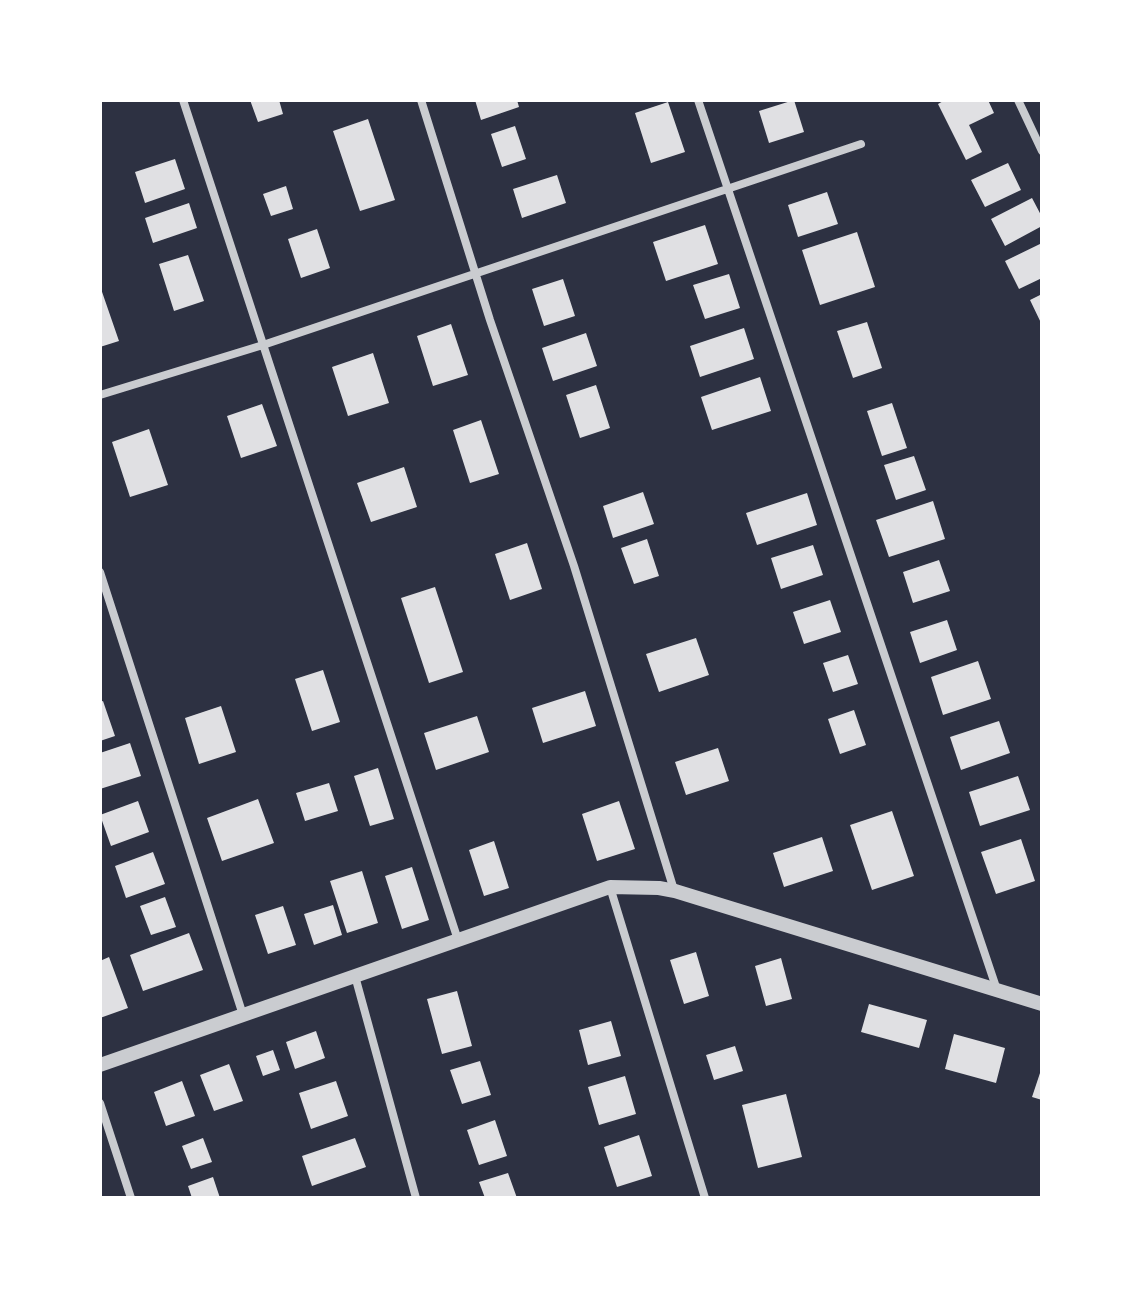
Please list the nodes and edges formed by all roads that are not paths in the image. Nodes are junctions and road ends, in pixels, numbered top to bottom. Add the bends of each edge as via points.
1 (183, 100) edge
2 (421, 100) edge
3 (698, 100) edge
4 (1018, 100) edge
5 (861, 144) dead end
6 (1042, 151) edge
7 (726, 189) junction
8 (475, 273) junction
9 (263, 345) junction
10 (100, 395) edge
11 (100, 572) edge
12 (610, 887) junction
13 (675, 891) junction
14 (458, 940) junction
15 (355, 976) junction
16 (998, 990) junction
17 (1042, 1004) edge
18 (244, 1016) junction
19 (100, 1065) edge
20 (100, 1103) edge
21 (131, 1198) edge
22 (416, 1198) edge
23 (705, 1198) edge

1 - 9 street
2 - 8 street
3 - 7 street
4 - 6 street
5 - 7 street
7 - 8 street
7 - 16 street
8 - 9 street
8 - 13 street
9 - 10 street
9 - 14 street
11 - 18 street
12 - 13 street
12 - 14 street
12 - 23 street
13 - 16 street
14 - 15 street
15 - 18 street
15 - 22 street
16 - 17 street
18 - 19 street
20 - 21 street

